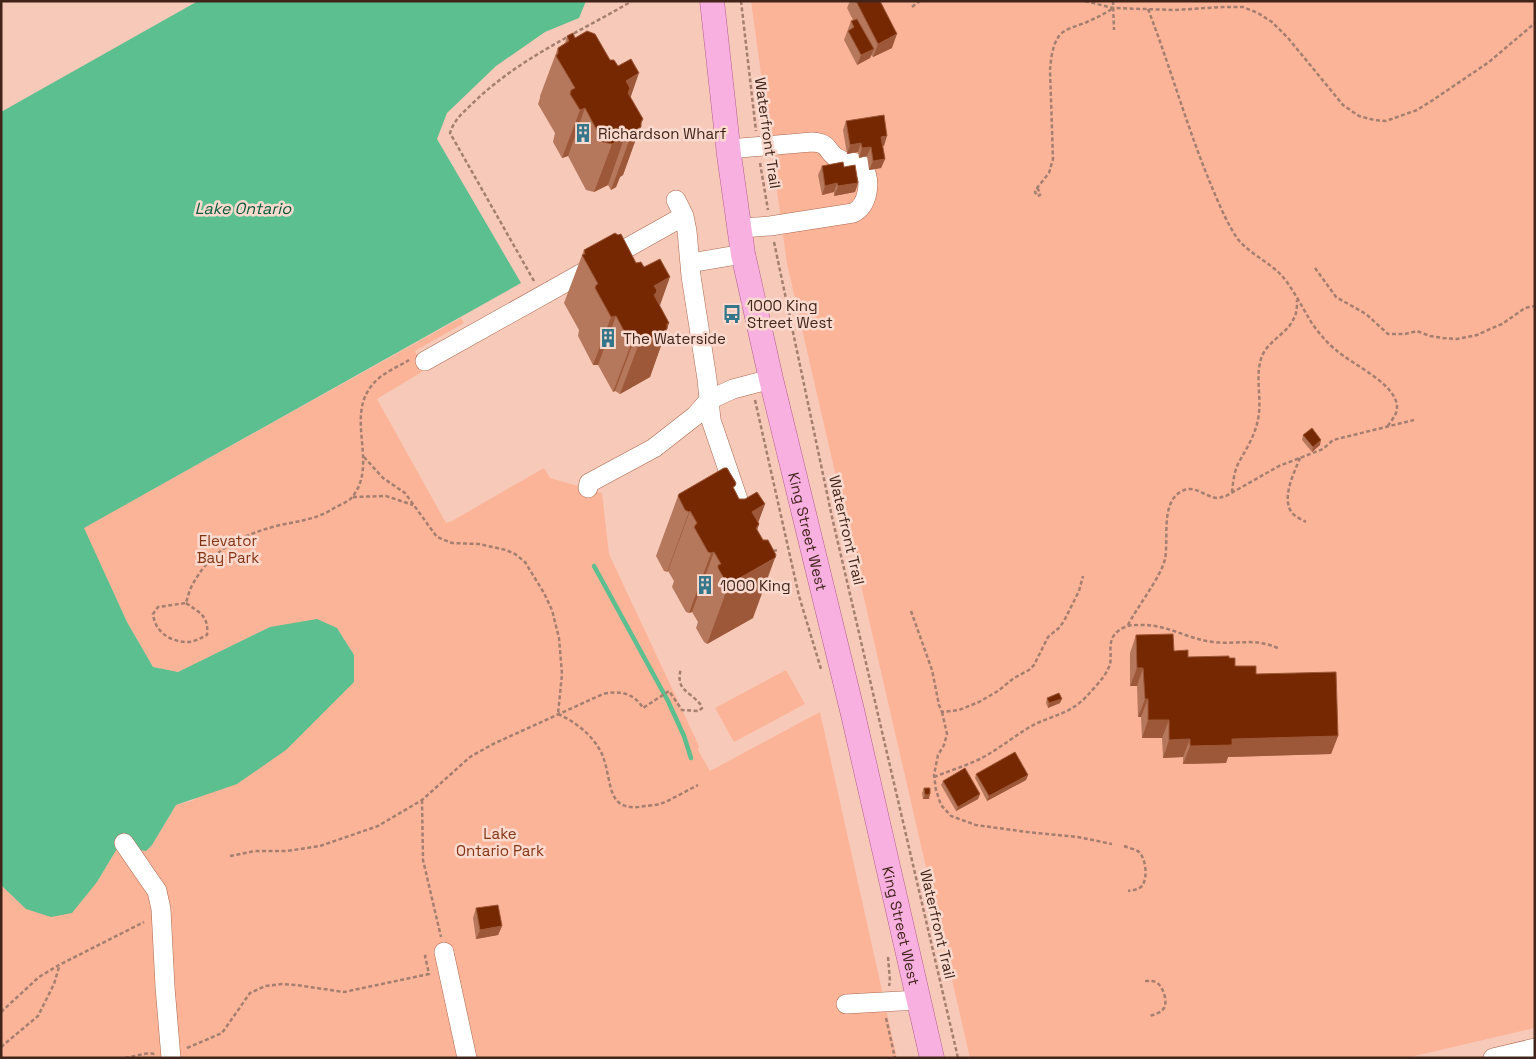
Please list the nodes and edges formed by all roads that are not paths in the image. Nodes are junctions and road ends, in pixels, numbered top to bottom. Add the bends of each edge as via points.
1 (712, 1) edge
2 (728, 149) junction
3 (740, 228) junction
4 (743, 254) junction
5 (690, 263) junction
6 (419, 359) road end
7 (770, 379) junction
8 (709, 400) junction
9 (588, 488) dead end
10 (749, 536) edge
11 (124, 843) dead end
12 (444, 952) road end
13 (919, 1000) junction
14 (846, 1004) dead end
15 (1535, 1048) edge
16 (171, 1056) edge
17 (467, 1058) edge
18 (932, 1058) edge
19 (1493, 1058) edge

1 - 2 main road, King Street West
2 - 3 main road, King Street West
2 - 3 street via 822,142 835,157 863,167 868,190 857,211
3 - 4 main road, King Street West
4 - 5 street
4 - 7 main road, King Street West
5 - 6 street via 688,231 680,208
5 - 8 street
7 - 8 street via 733,389
7 - 13 main road, King Street West via 850,701
8 - 9 street via 695,416 654,448 589,483
8 - 10 street via 711,420
11 - 16 street via 156,891 161,909
12 - 17 street
13 - 14 street
13 - 18 main road, King Street West
15 - 19 street

